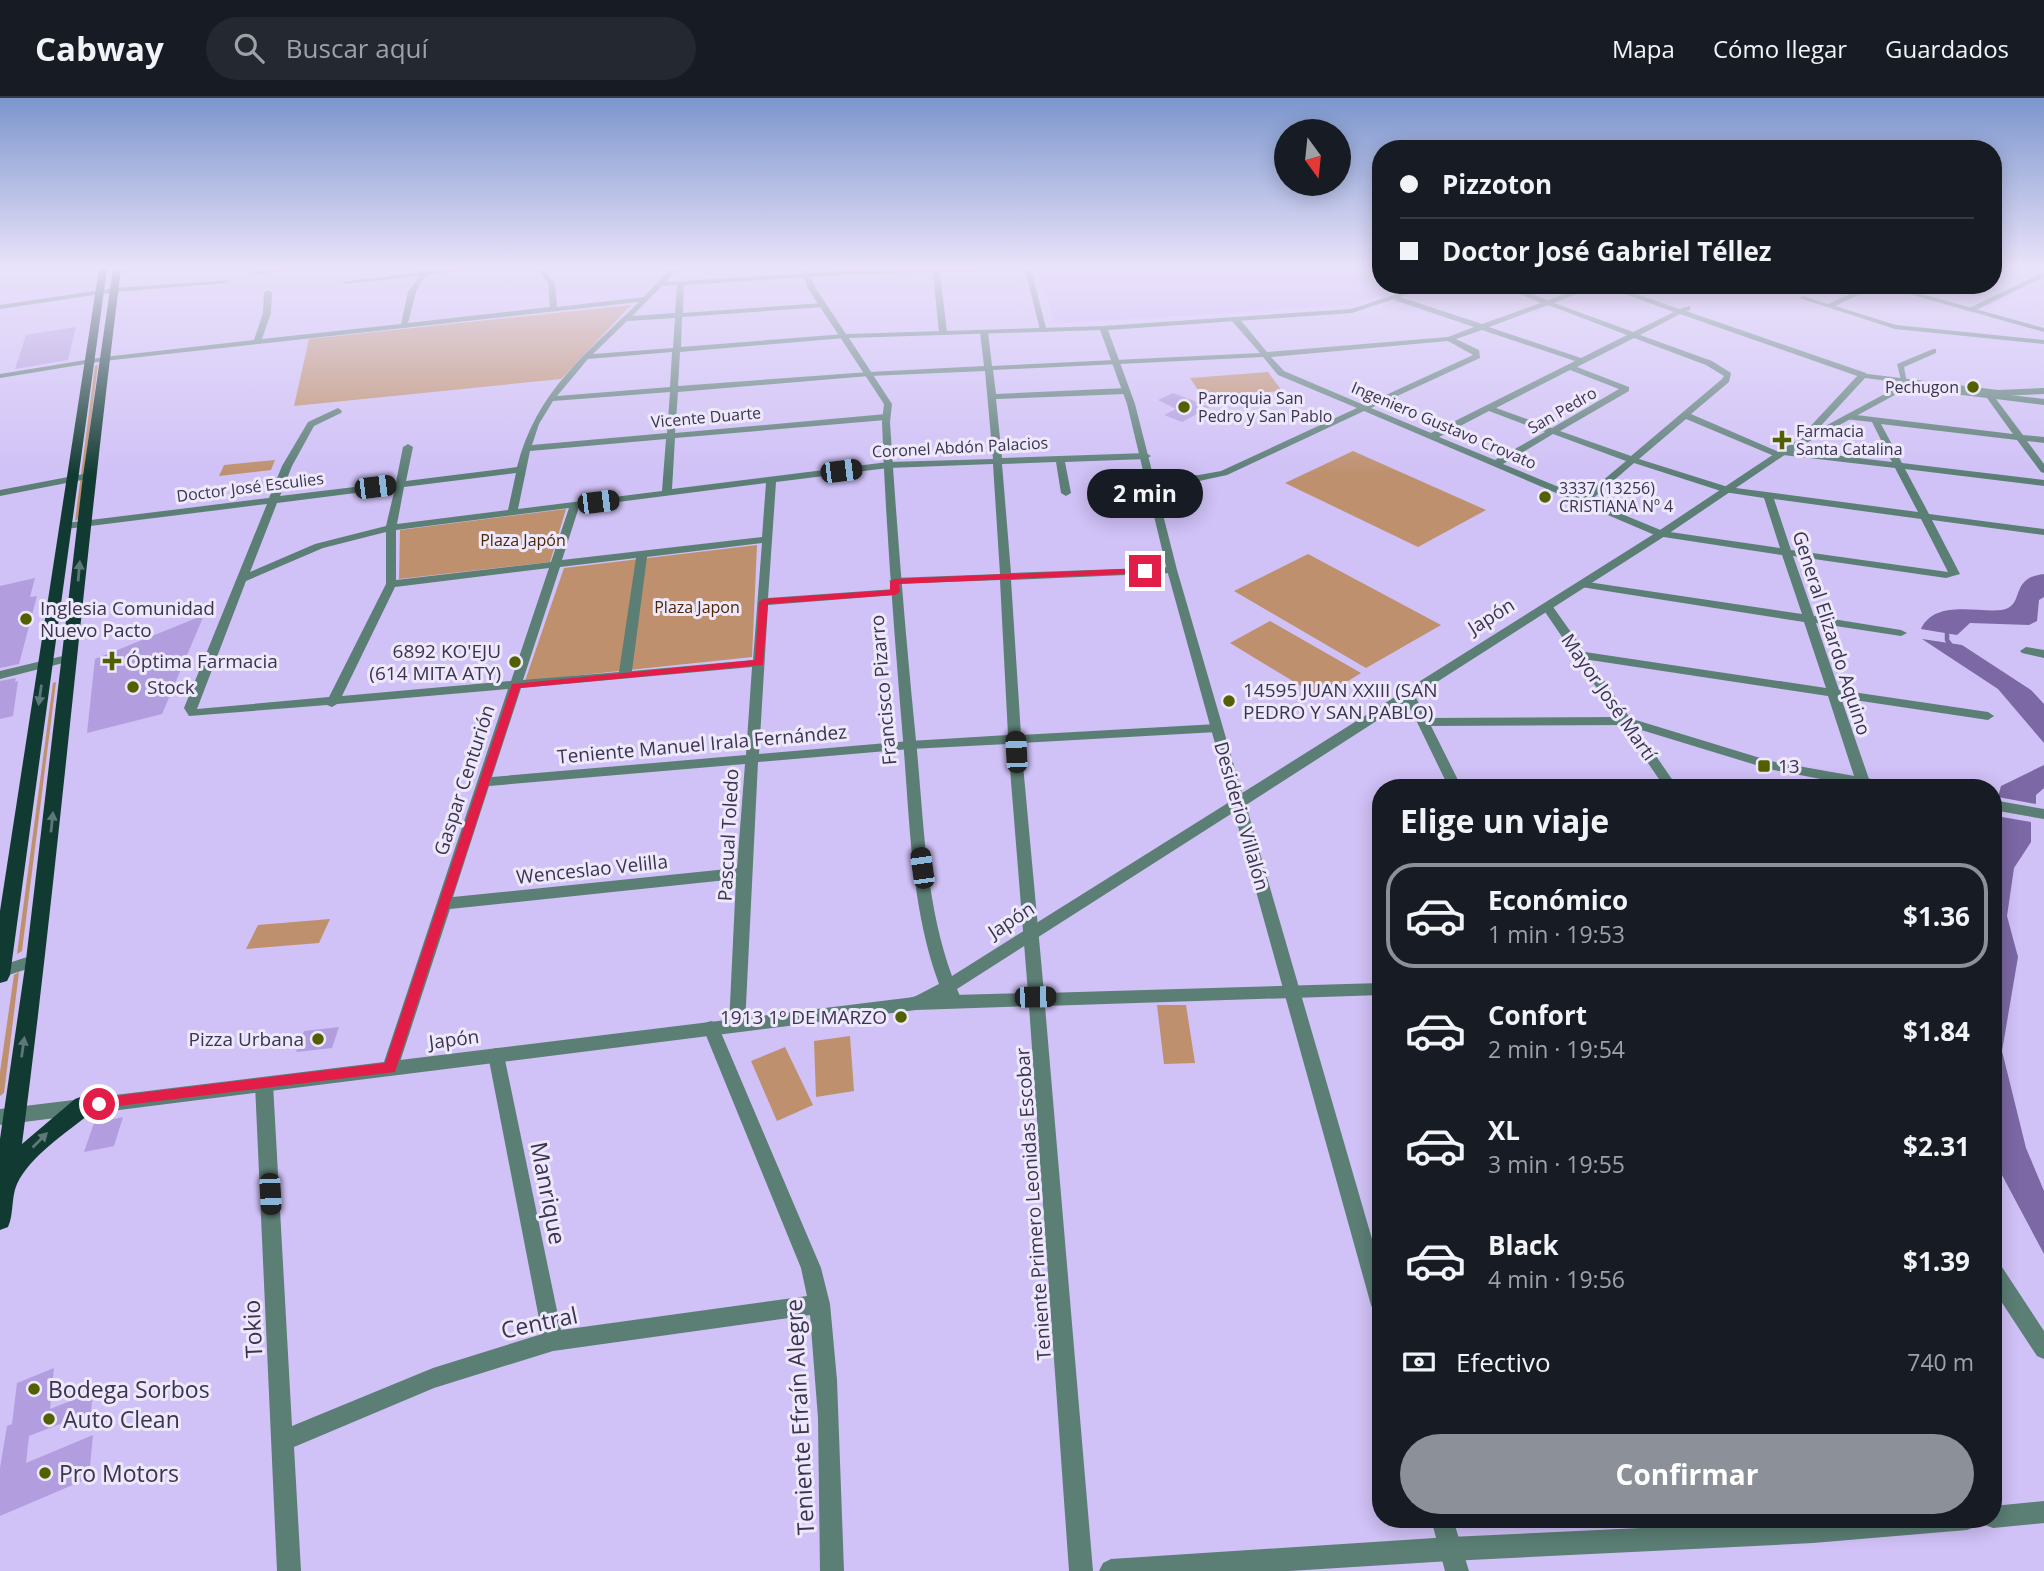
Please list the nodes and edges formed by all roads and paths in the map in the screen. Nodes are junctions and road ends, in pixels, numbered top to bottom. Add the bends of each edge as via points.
1 (97, 338) edge
2 (102, 338) edge
3 (259, 338) edge
4 (290, 338) edge
5 (606, 338) edge
6 (677, 338) edge
7 (822, 338) edge
8 (846, 338) edge
9 (985, 338) edge
10 (1106, 338) edge
11 (1249, 338) edge
12 (1452, 338) edge
13 (1513, 338) edge
14 (1627, 338) edge
15 (1640, 338) edge
16 (1763, 338) edge
17 (1997, 338) edge
18 (1449, 339) junction
19 (258, 341) junction
20 (2044, 342) edge
21 (676, 349) junction
22 (1933, 351) dead end
23 (1262, 355) junction
24 (588, 357) junction
25 (97, 360) junction
26 (1581, 361) junction
27 (1115, 363) junction
28 (1570, 367) junction
29 (989, 369) junction
30 (869, 374) junction
31 (1863, 374) junction
32 (0, 376) edge
33 (1907, 384) junction
34 (672, 389) junction
35 (1126, 391) junction
36 (2044, 391) edge
37 (1991, 393) junction
38 (991, 397) junction
39 (551, 399) junction
40 (2044, 402) edge
41 (1364, 408) junction
42 (1489, 408) junction
43 (338, 411) dead end
44 (1685, 415) junction
45 (886, 416) junction
46 (1848, 417) junction
47 (1875, 420) junction
48 (1553, 432) junction
49 (669, 434) junction
50 (1431, 437) junction
51 (2019, 437) junction
52 (2044, 440) edge
53 (1800, 443) junction
54 (408, 447) dead end
55 (529, 447) junction
56 (1781, 453) junction
57 (1146, 456) junction
58 (1059, 458) junction
59 (998, 459) junction
60 (1633, 460) junction
61 (1495, 464) junction
62 (888, 465) junction
63 (1899, 466) junction
64 (522, 469) junction
65 (2044, 470) edge
66 (81, 477) junction
67 (771, 480) junction
68 (1151, 480) junction
69 (2044, 482) edge
70 (401, 484) junction
71 (1727, 490) junction
72 (0, 493) edge
73 (667, 493) junction
74 (1066, 493) dead end
75 (1768, 495) junction
76 (274, 500) junction
77 (1584, 501) junction
78 (575, 505) junction
79 (512, 513) junction
80 (1926, 516) junction
81 (84, 523) junction
82 (66, 526) junction
83 (391, 528) junction
84 (2044, 532) edge
85 (1661, 534) junction
86 (767, 539) junction
87 (1786, 552) junction
88 (642, 554) junction
89 (555, 564) junction
90 (1172, 570) junction
91 (1006, 575) junction
92 (242, 579) junction
93 (391, 584) junction
94 (1581, 584) junction
95 (895, 587) junction
96 (763, 602) junction
97 (1546, 606) junction
98 (1808, 617) junction
99 (1901, 633) dead end
100 (2026, 652) dead end
101 (2044, 654) edge
102 (1580, 655) junction
103 (71, 658) junction
104 (760, 663) junction
105 (44, 664) junction
106 (0, 675) edge
107 (625, 676) junction
108 (516, 686) junction
109 (1407, 693) junction
110 (1833, 693) junction
111 (332, 703) junction
112 (1988, 716) dead end
113 (1626, 721) junction
114 (1423, 722) junction
115 (1217, 728) junction
116 (1015, 737) junction
117 (910, 745) junction
118 (752, 758) junction
119 (1452, 779) edge
120 (1666, 779) edge
121 (1846, 779) edge
122 (1862, 779) edge
123 (484, 782) junction
124 (1238, 801) junction
125 (2002, 807) edge
126 (2044, 814) edge
127 (744, 873) junction
128 (444, 904) junction
129 (1034, 930) junction
130 (36, 960) junction
131 (0, 973) edge
132 (1372, 989) edge
133 (1292, 992) junction
134 (951, 994) junction
135 (1035, 997) junction
136 (737, 1025) junction
137 (711, 1028) junction
138 (496, 1055) junction
139 (390, 1068) junction
140 (264, 1084) junction
141 (83, 1106) junction
142 (7, 1116) edge
143 (5, 1182) junction
144 (0, 1219) edge
145 (1372, 1273) edge
146 (2002, 1284) edge
147 (820, 1304) junction
148 (553, 1341) junction
149 (2044, 1349) edge
150 (283, 1441) junction
151 (2044, 1512) edge
152 (2002, 1516) edge
153 (1444, 1528) edge
154 (1789, 1528) edge
155 (1453, 1560) edge
156 (289, 1571) edge
157 (832, 1571) edge
158 (1081, 1571) edge
159 (1111, 1571) edge

1 - 25 main road
2 - 25 main road
3 - 19 street
4 - 19 street
5 - 24 street
6 - 21 street
7 - 21 street
8 - 30 street, Francisco Pizarro
9 - 29 street, Teniente Primero Leonidas Escobar
10 - 27 street, Desiderio Villalón
11 - 23 street, Ingeniero Gustavo Crovato
12 - 18 street
13 - 26 street, San Pedro
14 - 26 street
15 - 44 street via 1709,363 1728,376
16 - 31 street
17 - 20 street
18 - 23 street
18 - 41 street via 1477,356
19 - 25 street
21 - 24 street
21 - 34 street
22 - 33 street via 1900,366
23 - 27 street
23 - 41 street, Ingeniero Gustavo Crovato via 1281,373
24 - 39 street
25 - 32 street
25 - 66 main road
26 - 28 street
27 - 29 street
27 - 35 street, Desiderio Villalón
28 - 42 street
28 - 48 street, San Pedro via 1626,389
29 - 30 street
29 - 38 street, Teniente Primero Leonidas Escobar
30 - 34 street
30 - 45 street, Francisco Pizarro via 888,404
31 - 33 street
31 - 53 street
33 - 37 street
33 - 46 street, Japón
34 - 39 street
34 - 49 street
35 - 38 street
35 - 57 street, Desiderio Villalón
36 - 37 street
37 - 40 street
37 - 51 street
38 - 59 street, Teniente Primero Leonidas Escobar
39 - 55 street via 533,428
41 - 50 street, Ingeniero Gustavo Crovato
41 - 68 street via 1224,473
42 - 48 street
42 - 50 street
43 - 76 street via 309,426
44 - 56 street
44 - 60 street
45 - 49 street, Vicente Duarte
45 - 62 street, Francisco Pizarro
46 - 47 street
46 - 53 street, Japón
47 - 51 street
47 - 63 street
48 - 60 street
48 - 61 street, San Pedro
49 - 55 street, Vicente Duarte
49 - 73 street
50 - 61 street, Ingeniero Gustavo Crovato
51 - 52 street
51 - 65 street
53 - 56 street, Japón
54 - 70 street
55 - 64 street
56 - 63 street
56 - 71 street, Japón
57 - 58 street, Coronel Abdón Palacios
57 - 68 street, Desiderio Villalón
58 - 59 street, Coronel Abdón Palacios
58 - 74 street
59 - 62 street, Coronel Abdón Palacios
59 - 91 street, Teniente Primero Leonidas Escobar
60 - 71 street
60 - 77 street
61 - 77 street, Ingeniero Gustavo Crovato
62 - 67 street, Coronel Abdón Palacios
62 - 95 street, Francisco Pizarro
63 - 69 street
63 - 80 street
64 - 70 street, Doctor José Esculies
64 - 79 street
66 - 72 street
66 - 81 main road
66 - 82 main road
67 - 73 street, Coronel Abdón Palacios
67 - 86 street, Pascual Toledo
68 - 90 street, Desiderio Villalón
70 - 76 street, Doctor José Esculies
70 - 83 street
71 - 75 street
71 - 85 street, Japón
73 - 78 street, Coronel Abdón Palacios
75 - 80 street
75 - 87 street, General Elizardo Aquino
76 - 81 street, Doctor José Esculies
76 - 92 street
77 - 85 street, Ingeniero Gustavo Crovato
78 - 79 street, Coronel Abdón Palacios
78 - 89 street, Gaspar Centurión
79 - 83 street, Coronel Abdón Palacios
80 - 84 street
80 - 87 street, Ingeniero Gustavo Crovato via 1955,571 1946,575
81 - 82 street, Doctor José Esculies
103 -> 81 main road
82 - 105 main road
83 - 92 street, Coronel Abdón Palacios via 319,546
83 - 93 street
85 - 87 street, Ingeniero Gustavo Crovato
85 - 94 street, Japón
86 - 88 street
86 - 96 street, Pascual Toledo
87 - 98 street, General Elizardo Aquino
88 - 89 street
88 - 107 street
89 - 93 street
89 - 108 street, Gaspar Centurión
90 - 91 street
90 - 115 street, Desiderio Villalón
91 - 95 street
91 - 116 street, Teniente Primero Leonidas Escobar
92 - 111 street via 190,708 193,713
93 - 111 street
94 - 97 street, Japón
94 - 98 street
95 - 96 street
95 - 117 street, Francisco Pizarro
96 - 104 street, Pascual Toledo
97 - 102 street, Mayor José Martí
97 - 109 street, Japón
98 - 99 street
98 - 110 street, General Elizardo Aquino
100 - 101 street
102 - 110 street
102 - 113 street, Mayor José Martí
103 - 105 street
130 -> 103 main road
104 - 107 street
104 - 118 street, Pascual Toledo
105 - 106 street
105 -> 131 main road
107 - 108 street
108 - 111 street
108 - 123 street, Gaspar Centurión
109 - 114 street
109 - 124 street, Japón
110 - 112 street
110 - 122 street, General Elizardo Aquino
113 - 114 street
113 - 120 street, Mayor José Martí
113 - 121 street via 1769,765
114 - 119 street
115 - 116 street, Teniente Manuel Irala Fernández
115 - 124 street, Desiderio Villalón
116 - 117 street, Teniente Manuel Irala Fernández
116 - 129 street, Teniente Primero Leonidas Escobar
117 - 118 street, Teniente Manuel Irala Fernández
117 - 134 street, Francisco Pizarro via 929,918
118 - 123 street, Teniente Manuel Irala Fernández
118 - 127 street, Pascual Toledo
123 - 128 street, Gaspar Centurión
124 - 129 street, Japón
124 - 133 street, Desiderio Villalón
125 - 126 street
127 - 128 street, Wenceslao Velilla
127 - 136 street, Pascual Toledo
128 - 139 street, Gaspar Centurión
129 - 134 street, Japón
129 - 135 street, Teniente Primero Leonidas Escobar
130 - 131 street
142 -> 130 main road
132 - 133 street, Japón
133 - 135 street, Japón
133 - 145 street, Desiderio Villalón
134 - 135 street, Japón
134 - 136 street, Japón via 916,1003
135 - 158 street, Teniente Primero Leonidas Escobar
136 - 137 street, Japón
137 - 138 street, Japón
137 - 147 street, Teniente Efraín Alegre via 811,1268
138 - 139 street, Japón
138 - 148 street, Manrique
139 - 140 street, Japón
140 - 141 street, Japón
140 - 150 street, Tokio
141 - 142 street, Japón
143 -> 141 main road via 36,1143
142 - 143 main road
143 - 144 main road
146 - 149 street
147 - 148 street, Central
147 - 157 street, Teniente Efraín Alegre
148 - 150 street, Central via 433,1378
150 - 156 street, Tokio
151 - 152 street
153 - 155 street
154 - 155 street
155 - 159 street

